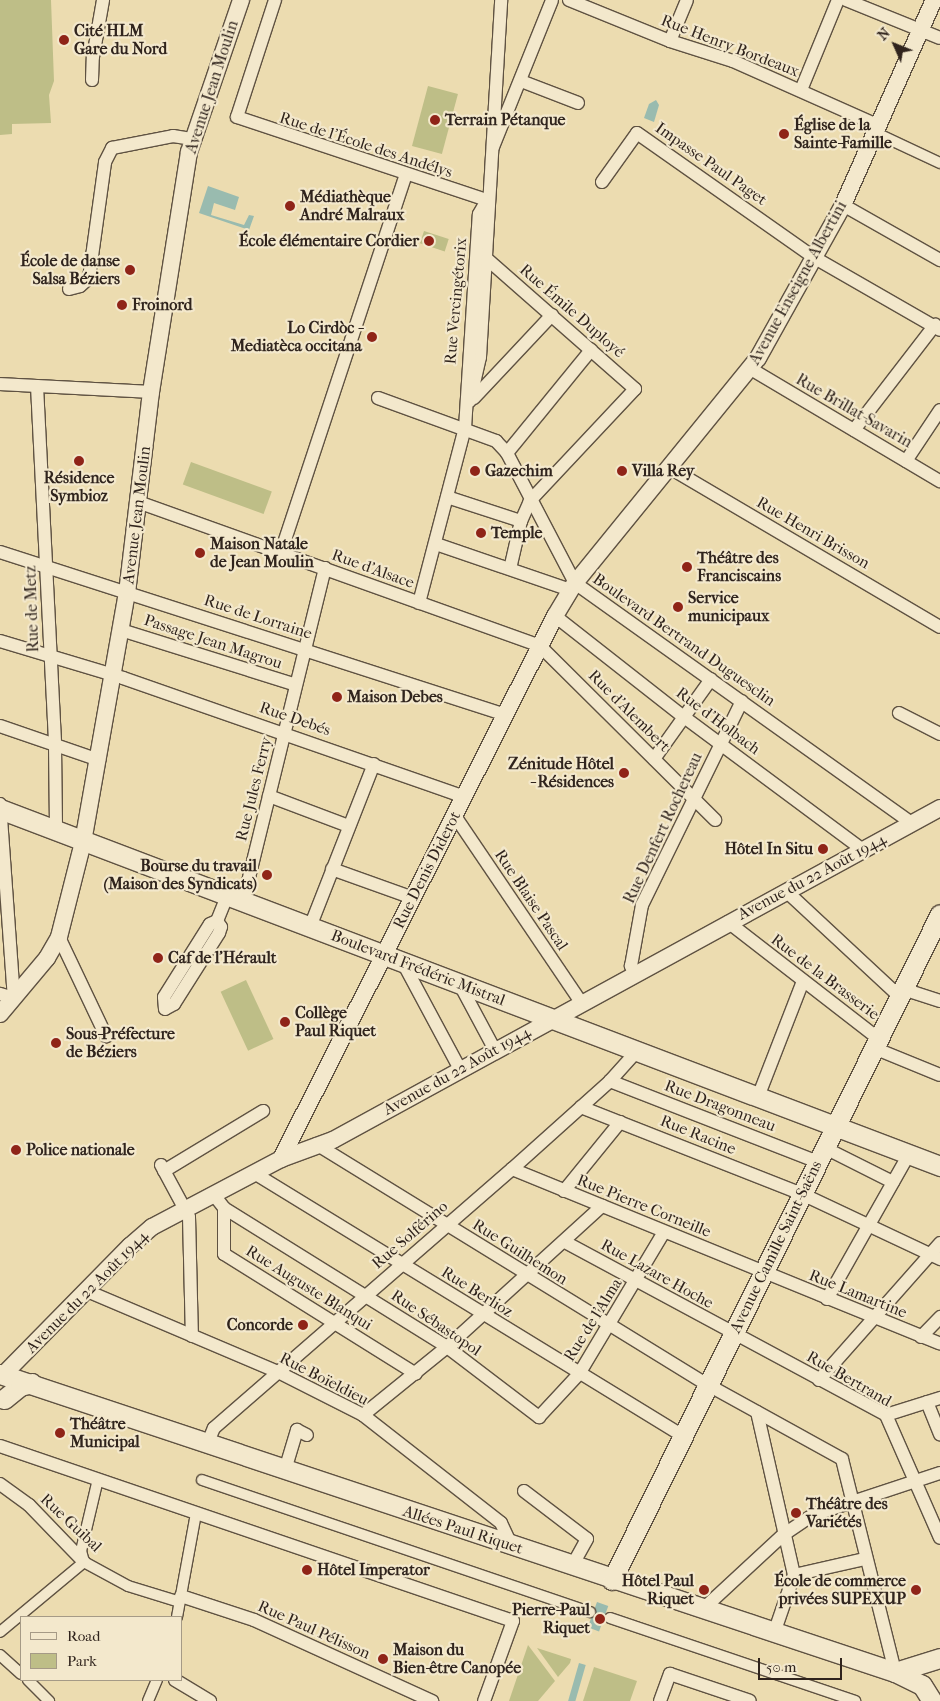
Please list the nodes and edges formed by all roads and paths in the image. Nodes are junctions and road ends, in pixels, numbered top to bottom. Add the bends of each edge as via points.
1 (103, 0) edge
2 (242, 0) edge
3 (275, 0) edge
4 (552, 0) edge
5 (568, 0) edge
6 (687, 0) edge
7 (838, 0) edge
8 (846, 0) edge
9 (934, 0) edge
10 (498, 1) edge
11 (920, 31) junction
12 (940, 38) edge
13 (670, 41) junction
14 (92, 80) dead end
15 (521, 81) junction
16 (801, 90) junction
17 (578, 103) dead end
18 (877, 130) junction
19 (193, 139) junction
20 (489, 156) junction
21 (940, 163) edge
22 (406, 175) junction
23 (602, 182) dead end
24 (487, 200) junction
25 (843, 204) junction
26 (815, 258) junction
27 (487, 259) junction
28 (940, 260) edge
29 (69, 289) dead end
30 (552, 315) junction
31 (937, 327) edge
32 (591, 350) junction
33 (751, 369) junction
34 (0, 384) edge
35 (36, 386) junction
36 (152, 392) junction
37 (378, 398) dead end
38 (468, 406) junction
39 (940, 410) edge
40 (465, 428) junction
41 (854, 430) junction
42 (507, 454) junction
43 (906, 461) junction
44 (670, 468) junction
45 (940, 481) edge
46 (447, 497) junction
47 (530, 501) junction
48 (138, 502) junction
49 (521, 521) junction
50 (436, 544) junction
51 (0, 552) edge
52 (281, 552) junction
53 (47, 568) junction
54 (325, 568) junction
55 (510, 569) junction
56 (572, 586) junction
57 (127, 593) junction
58 (419, 603) junction
59 (555, 616) junction
60 (940, 627) edge
61 (121, 630) junction
62 (0, 641) edge
63 (540, 646) junction
64 (305, 649) junction
65 (50, 656) junction
66 (114, 675) junction
67 (711, 680) junction
68 (296, 686) junction
69 (742, 701) junction
70 (899, 713) dead end
71 (506, 715) junction
72 (684, 717) junction
73 (0, 726) edge
74 (285, 732) junction
75 (940, 734) edge
76 (721, 744) junction
77 (55, 745) junction
78 (654, 759) junction
79 (99, 760) junction
80 (374, 764) junction
81 (269, 796) junction
82 (464, 797) junction
83 (694, 799) junction
84 (0, 804) edge
85 (940, 808) edge
86 (0, 809) edge
87 (455, 816) junction
88 (715, 820) dead end
89 (912, 823) junction
90 (349, 826) junction
91 (56, 832) junction
92 (83, 842) junction
93 (863, 850) junction
94 (332, 869) junction
95 (786, 891) junction
96 (413, 898) junction
97 (235, 899) junction
98 (940, 914) edge
99 (217, 921) junction
100 (728, 922) junction
101 (310, 927) junction
102 (60, 938) junction
103 (384, 955) junction
104 (402, 961) junction
105 (634, 974) junction
106 (803, 981) junction
107 (459, 983) junction
108 (901, 993) junction
109 (7, 996) edge
110 (940, 1001) edge
111 (581, 1002) junction
112 (0, 1014) edge
113 (552, 1018) junction
114 (106, 1036) dead end
115 (876, 1043) junction
116 (495, 1050) junction
117 (637, 1051) junction
118 (460, 1069) junction
119 (940, 1075) edge
120 (610, 1081) junction
121 (758, 1097) junction
122 (581, 1107) junction
123 (264, 1111) dead end
124 (620, 1122) junction
125 (836, 1126) junction
126 (316, 1144) junction
127 (909, 1154) junction
128 (821, 1155) junction
129 (281, 1159) junction
130 (940, 1166) edge
131 (512, 1169) junction
132 (254, 1173) junction
133 (893, 1182) junction
134 (564, 1191) junction
135 (802, 1194) junction
136 (214, 1195) junction
137 (602, 1206) junction
138 (224, 1208) junction
139 (186, 1209) junction
140 (446, 1225) junction
141 (868, 1225) junction
142 (664, 1232) junction
143 (566, 1242) junction
144 (940, 1243) edge
145 (935, 1257) edge
146 (401, 1264) junction
147 (764, 1273) junction
148 (526, 1276) junction
149 (636, 1281) junction
150 (87, 1291) junction
151 (365, 1296) junction
152 (827, 1298) junction
153 (483, 1315) junction
154 (940, 1317) edge
155 (874, 1318) junction
156 (335, 1322) junction
157 (609, 1326) junction
158 (734, 1334) junction
159 (192, 1336) junction
160 (921, 1337) junction
161 (940, 1344) edge
162 (447, 1348) junction
163 (280, 1373) junction
164 (416, 1374) junction
165 (579, 1374) junction
166 (2, 1375) edge
167 (819, 1380) junction
168 (32, 1383) junction
169 (708, 1385) junction
170 (940, 1398) edge
171 (927, 1402) junction
172 (2, 1405) edge
173 (757, 1412) junction
174 (363, 1415) junction
175 (886, 1416) junction
176 (539, 1417) joint
177 (940, 1434) edge
178 (307, 1435) dead end
179 (683, 1436) junction
180 (208, 1445) junction
181 (0, 1446) edge
182 (284, 1470) junction
183 (940, 1473) edge
184 (98, 1479) junction
185 (202, 1480) dead end
186 (915, 1480) junction
187 (0, 1484) edge
188 (524, 1491) dead end
189 (852, 1502) junction
190 (196, 1513) junction
191 (783, 1534) junction
192 (940, 1538) edge
193 (512, 1547) junction
194 (865, 1559) junction
195 (84, 1562) junction
196 (572, 1566) junction
197 (794, 1575) junction
198 (612, 1580) junction
199 (180, 1599) junction
200 (702, 1610) junction
201 (590, 1612) dead end
202 (177, 1616) edge
203 (610, 1618) dead end
204 (0, 1632) edge
205 (774, 1633) junction
206 (0, 1655) edge
207 (933, 1659) edge
208 (895, 1672) junction
209 (20, 1673) edge
210 (29, 1681) edge
211 (157, 1681) edge
212 (177, 1681) edge
213 (927, 1693) edge
214 (49, 1701) edge
215 (148, 1701) edge
216 (210, 1701) edge
217 (432, 1701) edge
218 (484, 1701) edge
219 (660, 1701) edge
220 (750, 1701) edge
221 (855, 1701) edge

1 - 14 street
2 - 19 street, Avenue Jean Moulin
3 - 22 street, Rue de l'École des Andélys via 237,117
4 - 15 street
5 - 13 street, Rue Henry Bordeaux
6 - 13 street
7 - 16 street
8 - 11 street
9 - 11 street, Avenue Enseigne Albertini
10 - 20 street, Rue Vercingétorix
11 - 12 street
11 - 18 street, Avenue Enseigne Albertini
13 - 16 street, Rue Henry Bordeaux via 733,61
15 - 17 street
15 - 20 street
16 - 18 street, Rue Henry Bordeaux
18 - 21 street
18 - 25 street, Avenue Enseigne Albertini
19 - 29 street via 173,136 112,148 106,162 89,278 80,286
19 - 36 street, Avenue Jean Moulin
20 - 24 street, Rue Vercingétorix
22 - 24 street, Rue de l'École des Andélys
22 - 52 street
23 - 26 street, Impasse Paul Paget via 637,132
24 - 27 street, Rue Vercingétorix
24 - 38 street, Rue Vercingétorix via 479,214 466,380
25 - 26 street, Avenue Enseigne Albertini
25 - 28 street
26 - 31 street
26 - 33 street, Avenue Enseigne Albertini
27 - 30 street, Rue Émile Duployé
27 - 38 street, Rue Vercingétorix via 478,371
30 - 32 street, Rue Émile Duployé
30 - 38 street
31 - 41 street
32 - 42 street
32 - 47 street, Rue Émile Duployé via 635,389
33 - 41 street, Rue Brillat-Savarin
33 - 44 street, Avenue Enseigne Albertini
34 - 35 street
35 - 36 street
35 - 53 street, Rue de Metz
36 - 48 street, Avenue Jean Moulin
37 - 40 street, Boulevard Bertrand Duguesclin
38 - 40 street, Rue Vercingétorix
39 - 43 street
40 - 42 street, Boulevard Bertrand Duguesclin via 496,440
40 - 46 street, Rue Vercingétorix
41 - 43 street, Rue Brillat-Savarin
42 - 47 street, Boulevard Bertrand Duguesclin
43 - 45 street, Rue Brillat-Savarin
44 - 56 street, Avenue Enseigne Albertini
44 - 60 street, Rue Henri Brisson
46 - 49 street
46 - 50 street, Rue Vercingétorix
47 - 49 street
47 - 56 street, Boulevard Bertrand Duguesclin
48 - 52 street, Rue d'Alsace
48 - 57 street, Avenue Jean Moulin
49 - 55 street
50 - 55 street
50 - 58 street, Rue Vercingétorix
51 - 53 street, Rue de Lorraine
52 - 54 street, Rue d'Alsace
53 - 57 street, Rue de Lorraine
53 - 65 street, Rue de Metz
54 - 58 street, Rue d'Alsace
54 - 64 street, Rue Jules Ferry
55 - 56 street
56 - 59 street, Rue Denis Diderot
56 - 67 street, Boulevard Bertrand Duguesclin
57 - 61 street, Avenue Jean Moulin
57 - 64 street, Rue de Lorraine
58 - 63 street, Rue d'Alsace
59 - 63 street, Rue Denis Diderot
59 - 72 street, Rue d'Holbach
61 - 66 street, Avenue Jean Moulin
61 - 68 street, Passage Jean Magrou
62 - 65 street, Rue Debés
63 - 71 street, Rue Denis Diderot
63 - 78 street, Rue d'Alembert
64 - 68 street, Rue Jules Ferry
64 - 71 street, Rue de Lorraine
65 - 66 street, Rue Debés
65 - 77 street, Rue de Metz
66 - 74 street, Rue Debés
66 - 79 street, Avenue Jean Moulin
67 - 69 street, Boulevard Bertrand Duguesclin
67 - 72 street
68 - 74 street, Rue Jules Ferry
69 - 76 street, Rue Denfert Rochereau
69 - 89 street, Boulevard Bertrand Duguesclin
70 - 75 street
71 - 82 street, Rue Denis Diderot
72 - 76 street, Rue d'Holbach
72 - 78 street
73 - 77 street
74 - 80 street, Rue Debés
74 - 81 street, Rue Jules Ferry
76 - 83 street, Rue Denfert Rochereau
76 - 93 street, Rue d'Holbach
77 - 79 street
77 - 91 street, Rue de Metz
78 - 83 street, Rue d'Alembert
79 - 92 street, Avenue Jean Moulin
80 - 82 street, Rue Debés
80 - 90 street
81 - 90 street
81 - 97 street, Rue Jules Ferry
82 - 87 street, Rue Denis Diderot
83 - 88 street, Rue d'Alembert
83 - 105 street, Rue Denfert Rochereau via 642,905 631,966
84 - 86 street
85 - 89 street, Avenue du 22 Août 1944
86 - 91 main road, Boulevard Frédéric Mistral
86 - 109 street
87 - 96 street, Rue Denis Diderot
87 - 111 street, Rue Blaise Pascal
89 - 93 street, Avenue du 22 Août 1944
90 - 94 street
91 - 92 main road, Boulevard Frédéric Mistral
92 - 97 main road, Boulevard Frédéric Mistral
92 - 102 street, Avenue Jean Moulin
93 - 95 street, Avenue du 22 Août 1944
94 - 96 street
94 - 101 street
95 - 100 street, Avenue du 22 Août 1944
95 - 108 street
96 - 103 street, Rue Denis Diderot
97 - 99 street, Rue Jules Ferry
97 - 101 main road, Boulevard Frédéric Mistral
98 - 108 main road, Avenue Camille Saint-Saëns
99 - 99 street via 210,924 164,997 165,1009 174,1004 220,933
100 - 105 street, Avenue du 22 Août 1944
100 - 106 street, Rue de la Brasserie
101 - 103 main road, Boulevard Frédéric Mistral
102 - 109 street, Avenue Jean Moulin
102 - 114 street
103 - 104 main road, Boulevard Frédéric Mistral
103 - 129 street, Rue Denis Diderot
104 - 107 main road, Boulevard Frédéric Mistral
104 - 118 street
105 - 111 street, Avenue du 22 Août 1944
106 - 115 street, Rue de la Brasserie
106 - 121 street
107 - 113 main road, Boulevard Frédéric Mistral
107 - 116 street
108 - 110 street
108 - 115 main road, Avenue Camille Saint-Saëns
109 - 112 street, Avenue Jean Moulin
111 - 113 street, Avenue du 22 Août 1944
113 - 116 street, Avenue du 22 Août 1944
113 - 117 main road, Boulevard Frédéric Mistral
115 - 119 street, Rue de la Brasserie
115 - 125 main road, Avenue Camille Saint-Saëns
116 - 118 street, Avenue du 22 Août 1944
117 - 120 street, Rue Solférino
117 - 121 main road, Boulevard Frédéric Mistral
118 - 126 street, Avenue du 22 Août 1944 via 333,1140
120 - 122 street, Rue Solférino
120 - 128 street, Rue Dragonneau
121 - 125 main road, Boulevard Frédéric Mistral
122 - 124 street, Rue Racine
122 - 131 street, Rue Solférino
123 - 139 street via 163,1168
124 - 134 street
124 - 135 street, Rue Racine
125 - 127 main road, Boulevard Frédéric Mistral
125 - 128 main road, Avenue Camille Saint-Saëns
126 - 129 street, Avenue du 22 Août 1944
126 - 140 street, Rue Guilhemon
127 - 130 main road, Boulevard Frédéric Mistral
127 - 133 street
128 - 133 street, Rue Dragonneau
128 - 135 main road, Avenue Camille Saint-Saëns
129 - 132 street, Avenue du 22 Août 1944
131 - 134 street, Rue Pierre Corneille
131 - 140 street, Rue Solférino
132 - 136 street, Avenue du 22 Août 1944
132 - 146 street, Rue Berlioz
133 - 141 street
134 - 137 street, Rue Pierre Corneille
135 - 141 street, Rue Racine
135 - 147 main road, Avenue Camille Saint-Saëns
136 - 138 street, Rue Sébastopol
136 - 139 street, Avenue du 22 Août 1944
137 - 142 street, Rue Pierre Corneille
137 - 143 street
138 - 151 street, Rue Sébastopol
138 - 156 street, Rue Auguste Blanqui via 224,1254
139 - 150 street, Avenue du 22 Août 1944 via 140,1236
139 - 159 street
140 - 146 street, Rue Solférino
140 - 148 street, Rue Guilhemon
141 - 145 street, Rue Racine
141 - 152 street
142 - 147 street, Rue Pierre Corneille
142 - 149 street, Rue de l'Alma
143 - 148 street
143 - 149 street, Rue Lazare Hoche
144 - 145 street
145 - 155 street
146 - 151 street, Rue Solférino
146 - 153 street, Rue Berlioz
147 - 152 street, Rue Lamartine
147 - 158 main road, Avenue Camille Saint-Saëns
148 - 153 street
148 - 157 street, Rue Guilhemon
149 - 157 street, Rue de l'Alma
149 - 158 street, Rue Lazare Hoche
150 - 159 street, Rue Boïeldieu
150 - 166 street, Avenue du 22 Août 1944
151 - 156 street, Rue Solférino
151 - 162 street, Rue Sébastopol
152 - 155 street, Rue Lamartine
153 - 162 street
153 - 165 street, Rue Berlioz
154 - 160 street
155 - 160 street, Rue Lamartine
155 - 167 street
156 - 163 street, Rue Solférino
156 - 164 street, Rue Auguste Blanqui
157 - 165 street, Rue de l'Alma
157 - 169 street, Rue Guilhemon
158 - 167 street, Rue Bertrand
158 - 169 main road, Avenue Camille Saint-Saëns
159 - 163 street, Rue Boïeldieu
160 - 161 street, Rue Lamartine
162 - 164 street
162 - 176 street, Rue Sébastopol
163 - 174 street, Rue Boïeldieu
163 - 180 street, Rue Solférino via 214,1428
164 - 174 street
165 - 176 street, Rue de l'Alma
165 - 179 street, Rue Berlioz
166 - 168 main road, Allées Paul Riquet
166 - 172 main road
167 - 175 street, Rue Bertrand
168 - 172 main road via 20,1386
168 - 180 main road, Allées Paul Riquet
169 - 173 street, Rue Guilhemon
169 - 179 main road, Avenue Camille Saint-Saëns
170 - 171 street
171 - 175 street
171 - 177 street
173 - 189 street, Rue Guilhemon via 842,1460
173 - 191 street
174 - 193 street, Rue Boïeldieu via 501,1523
175 - 186 street, Rue Bertrand
178 - 182 street via 297,1430
179 - 198 main road, Avenue Camille Saint-Saëns
180 - 182 main road, Allées Paul Riquet
181 - 184 street
182 - 193 main road, Allées Paul Riquet
183 - 186 street
184 - 190 street
184 - 195 street via 81,1551
185 - 201 street
186 - 189 street
186 - 192 street, Rue Bertrand
187 - 195 street, Rue Guibal via 28,1505
188 - 196 street via 588,1539
189 - 191 street via 813,1515
189 - 194 street, Rue Guilhemon
190 - 199 street
190 - 218 street via 513,1621
191 - 197 street
191 - 200 street
193 - 196 main road, Allées Paul Riquet
194 - 197 street
194 - 208 street, Rue Guilhemon
195 - 199 street, Rue Guibal via 128,1586
195 - 204 street
196 - 198 main road, Allées Paul Riquet
197 - 205 street
198 - 200 main road, Allées Paul Riquet
199 - 202 street
199 - 217 street, Rue Paul Pélisson via 254,1620
200 - 205 main road, Allées Paul Riquet
203 - 221 street
205 - 208 main road, Allées Paul Riquet
206 - 209 street
207 - 208 main road
207 - 213 main road via 921,1675
208 - 213 main road, Allées Paul Riquet
210 - 214 street
211 - 215 street
212 - 216 street
219 - 220 street via 670,1674

